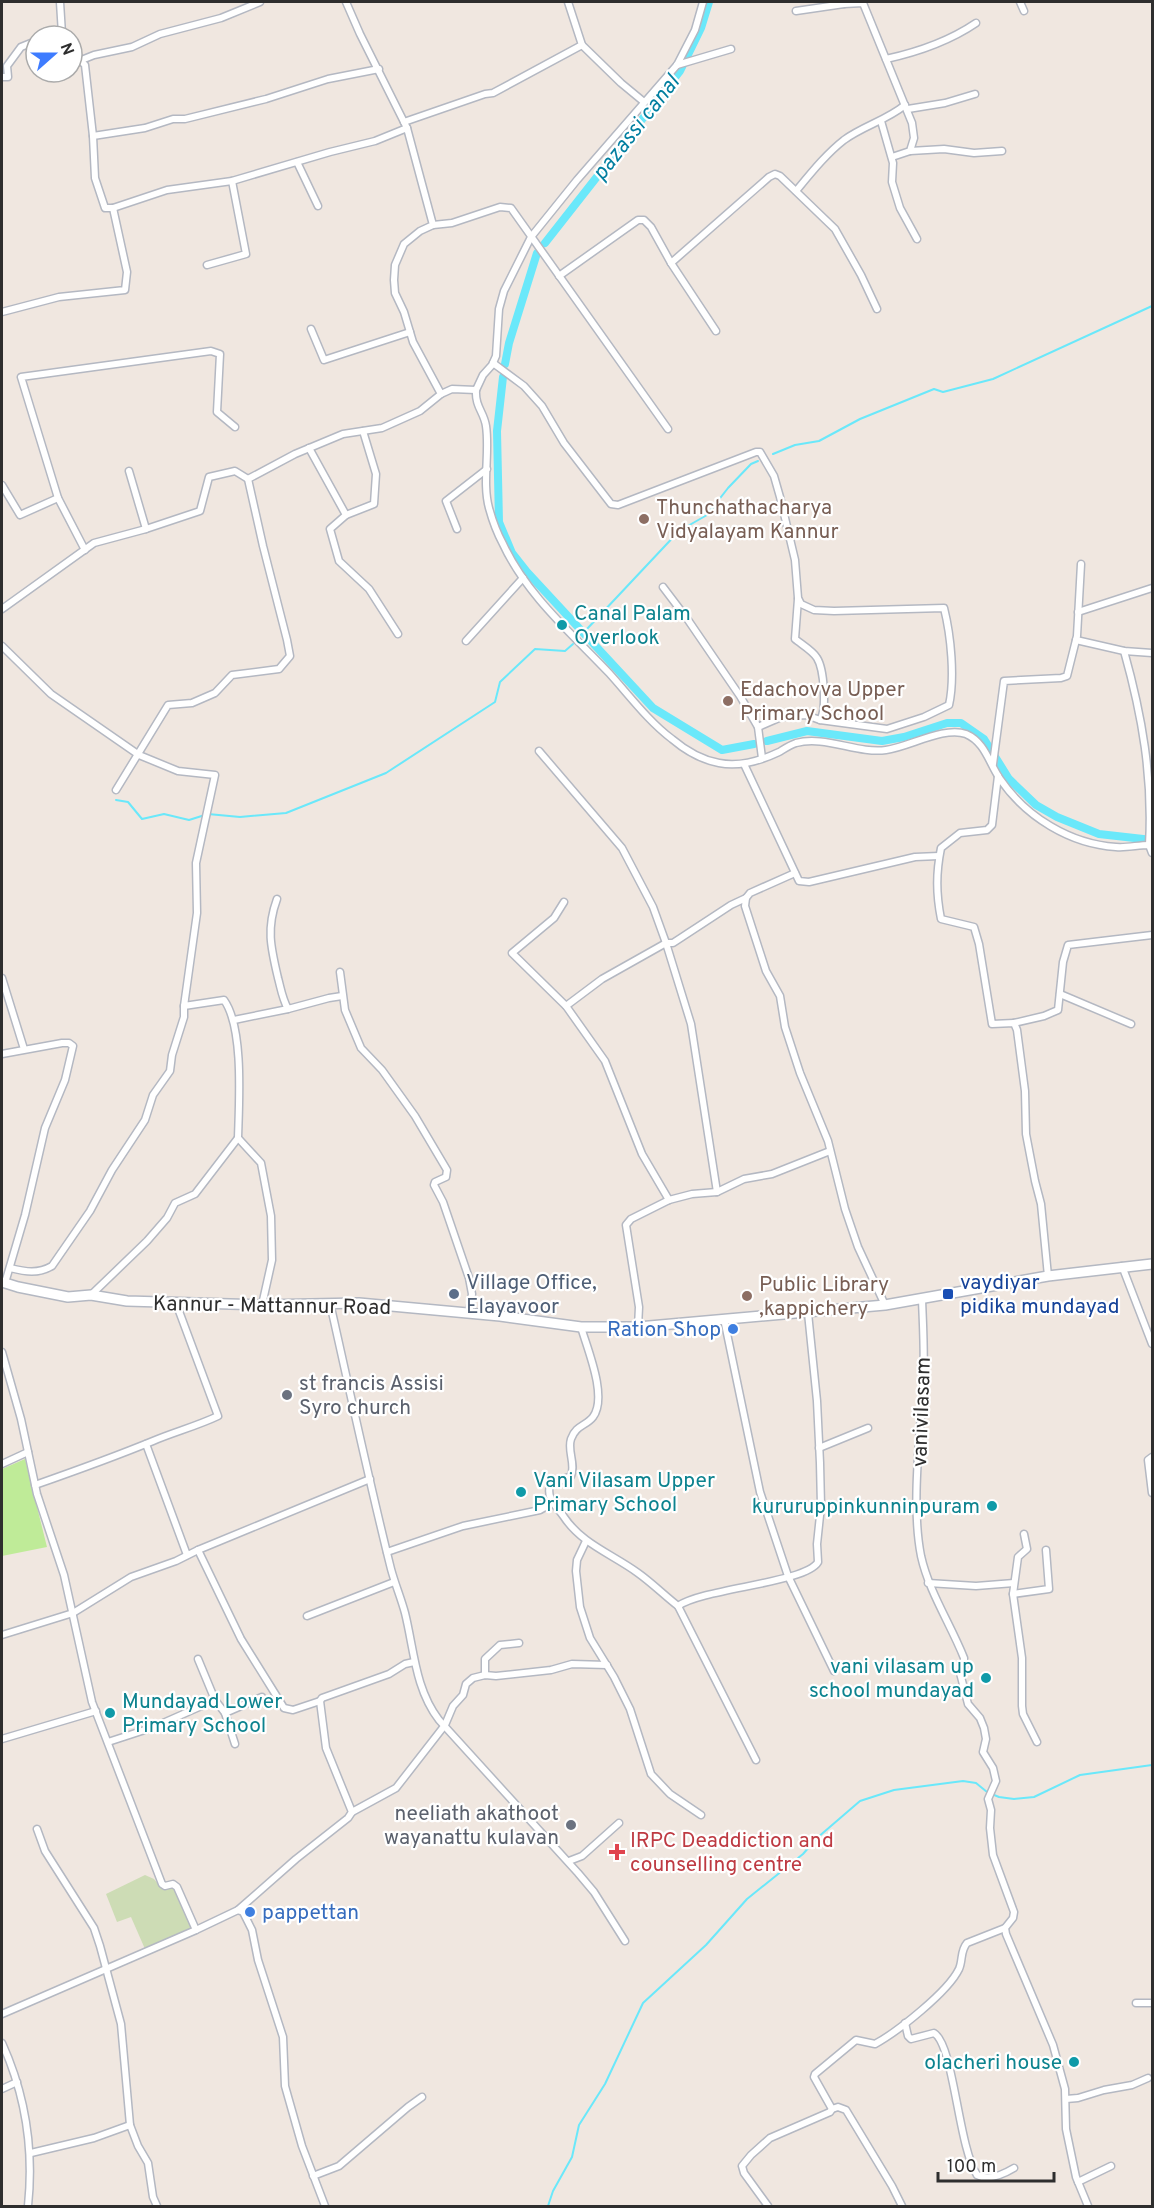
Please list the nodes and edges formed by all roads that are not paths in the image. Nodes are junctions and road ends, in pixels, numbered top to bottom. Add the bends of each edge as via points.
1 (60, 2) edge
2 (260, 2) edge
3 (346, 2) edge
4 (568, 2) edge
5 (703, 2) edge
6 (866, 2) edge
7 (1020, 2) edge
8 (844, 3) edge
9 (796, 11) dead end
10 (1024, 11) dead end
11 (976, 23) dead end
12 (62, 24) edge
13 (582, 45) junction
14 (24, 46) edge
15 (731, 49) dead end
16 (886, 59) junction
17 (84, 60) edge
18 (84, 64) edge
19 (676, 65) junction
20 (379, 69) junction
21 (2, 77) edge
22 (975, 94) dead end
23 (644, 102) junction
24 (906, 107) junction
25 (881, 121) junction
26 (405, 125) junction
27 (93, 136) junction
28 (910, 151) junction
29 (1002, 152) dead end
30 (892, 158) junction
31 (297, 162) junction
32 (232, 181) junction
33 (796, 191) junction
34 (318, 207) dead end
35 (113, 208) junction
36 (433, 225) junction
37 (531, 237) junction
38 (917, 239) dead end
39 (671, 262) junction
40 (207, 265) dead end
41 (559, 276) junction
42 (877, 309) dead end
43 (2, 312) edge
44 (311, 329) dead end
45 (717, 331) dead end
46 (410, 332) junction
47 (493, 363) junction
48 (476, 390) junction
49 (441, 394) junction
50 (236, 427) dead end
51 (668, 429) dead end
52 (363, 431) junction
53 (309, 448) junction
54 (488, 469) junction
55 (129, 471) dead end
56 (248, 479) junction
57 (2, 485) edge
58 (58, 498) junction
59 (346, 515) junction
60 (146, 530) junction
61 (457, 530) dead end
62 (85, 550) junction
63 (1081, 564) dead end
64 (523, 578) junction
65 (663, 587) dead end
66 (1152, 588) edge
67 (798, 598) junction
68 (2, 609) edge
69 (1078, 612) junction
70 (398, 634) dead end
71 (1076, 640) junction
72 (466, 641) dead end
73 (2, 646) edge
74 (1124, 651) junction
75 (1152, 653) edge
76 (820, 720) junction
77 (758, 727) junction
78 (538, 751) dead end
79 (139, 755) junction
80 (762, 758) junction
81 (744, 764) junction
82 (993, 764) junction
83 (998, 776) junction
84 (116, 790) dead end
85 (1151, 823) edge
86 (1150, 845) edge
87 (1152, 853) edge
88 (939, 856) junction
89 (795, 873) junction
90 (746, 898) junction
91 (277, 899) dead end
92 (564, 902) dead end
93 (1152, 935) edge
94 (666, 943) junction
95 (340, 972) dead end
96 (2, 978) edge
97 (1060, 994) junction
98 (342, 996) junction
99 (184, 1006) junction
100 (566, 1006) junction
101 (288, 1009) junction
102 (234, 1020) junction
103 (1014, 1023) junction
104 (1131, 1024) dead end
105 (24, 1049) junction
106 (2, 1054) edge
107 (238, 1138) junction
108 (830, 1151) junction
109 (717, 1192) junction
110 (669, 1200) junction
111 (1152, 1264) edge
112 (1122, 1266) junction
113 (10, 1268) junction
114 (1048, 1276) junction
115 (3, 1282) edge
116 (91, 1295) junction
117 (922, 1299) junction
118 (176, 1303) junction
119 (330, 1303) junction
120 (262, 1305) junction
121 (885, 1305) junction
122 (808, 1313) junction
123 (469, 1314) junction
124 (724, 1319) junction
125 (581, 1327) junction
126 (639, 1327) junction
127 (1152, 1344) edge
128 (2, 1352) edge
129 (868, 1428) dead end
130 (146, 1443) junction
131 (819, 1448) junction
132 (28, 1452) junction
133 (1152, 1457) edge
134 (2, 1464) edge
135 (370, 1479) junction
136 (35, 1485) junction
137 (1152, 1493) edge
138 (552, 1503) junction
139 (1024, 1534) dead end
140 (586, 1541) junction
141 (198, 1550) junction
142 (1046, 1550) dead end
143 (387, 1552) junction
144 (187, 1556) junction
145 (788, 1576) junction
146 (394, 1582) junction
147 (928, 1583) junction
148 (1014, 1583) junction
149 (1013, 1594) junction
150 (678, 1606) junction
151 (73, 1613) junction
152 (307, 1616) dead end
153 (2, 1635) edge
154 (519, 1643) dead end
155 (198, 1659) dead end
156 (414, 1662) junction
157 (607, 1665) junction
158 (834, 1671) dead end
159 (485, 1675) junction
160 (262, 1697) dead end
161 (215, 1700) junction
162 (320, 1701) junction
163 (96, 1711) junction
164 (225, 1713) junction
165 (445, 1725) junction
166 (2, 1739) edge
167 (108, 1742) junction
168 (1037, 1742) dead end
169 (235, 1744) dead end
170 (756, 1760) dead end
171 (352, 1812) junction
172 (701, 1815) dead end
173 (619, 1823) dead end
174 (37, 1829) dead end
175 (569, 1862) junction
176 (238, 1910) junction
177 (1005, 1928) junction
178 (196, 1930) junction
179 (625, 1941) dead end
180 (107, 1967) junction
181 (1152, 2002) edge
182 (1136, 2003) dead end
183 (2, 2014) edge
184 (904, 2023) junction
185 (2, 2043) edge
186 (1149, 2078) dead end
187 (17, 2082) junction
188 (2, 2089) edge
189 (422, 2097) dead end
190 (1066, 2099) junction
191 (832, 2109) junction
192 (130, 2126) junction
193 (31, 2153) junction
194 (1111, 2166) dead end
195 (1014, 2168) dead end
196 (313, 2176) junction
197 (1078, 2182) junction
198 (28, 2206) edge
199 (157, 2206) edge
200 (325, 2206) edge
201 (768, 2206) edge
202 (902, 2206) edge
203 (1088, 2206) edge

1 - 12 street
2 - 17 street
3 - 20 street
4 - 13 street
5 - 19 street via 695,30
6 - 8 street
6 - 16 street
7 - 10 street
8 - 9 street
11 - 16 street via 920,51
13 - 23 street
13 - 26 street via 493,93
14 - 21 street via 7,66 8,77
15 - 19 street
16 - 24 street
18 - 27 street
19 - 23 street
20 - 26 street
20 - 27 street via 328,79 185,119
22 - 24 street via 945,103
23 - 37 street
24 - 25 street
24 - 28 street via 914,138
25 - 30 street
25 - 33 street via 846,139 829,153
26 - 31 street via 375,141
26 - 36 street
27 - 35 street via 95,178 105,208
28 - 29 street
28 - 30 street
30 - 38 street via 892,182 900,208
31 - 32 street
31 - 34 street
32 - 35 street via 167,190
32 - 40 street via 246,254
33 - 39 street via 780,176 769,177
33 - 42 street via 835,229
35 - 43 street via 126,272 125,290 59,297
36 - 37 street via 504,206 513,210
36 - 46 street via 408,239 395,265 395,293
37 - 41 street
37 - 47 street via 504,291
39 - 41 street via 651,227 638,220
39 - 45 street
41 - 51 street
44 - 46 street via 324,360
46 - 49 street
47 - 48 street
47 - 67 street via 524,386 542,406 564,443 611,504 618,505 760,453 774,476 780,497 795,560
48 - 49 street via 452,389
48 - 54 street via 477,407 486,425
49 - 52 street via 420,411 382,428
50 - 58 street via 217,412 220,354 211,351 21,377
52 - 53 street via 343,434
52 - 59 street via 376,474 374,504
53 - 56 street
53 - 59 street
54 - 61 street via 446,501
54 - 64 street via 489,507 503,544
55 - 60 street
56 - 60 street via 234,471 209,477 200,511
56 - 79 street via 290,656 279,669 231,675 215,693 192,703 168,705
57 - 58 street via 20,515
58 - 62 street
59 - 70 street via 330,529 339,561 369,589
60 - 62 street via 94,543
62 - 68 street
63 - 69 street
64 - 72 street
64 - 81 street via 562,625 669,737 695,755 718,763
65 - 77 street
66 - 69 street
67 - 76 street via 795,639 817,658 825,698
67 - 76 street via 814,610 944,608 947,618 949,705 887,729
69 - 71 street
71 - 74 street
71 - 82 street via 1067,676 1004,681
73 - 79 street via 51,694
74 - 75 street
74 - 85 street via 1144,733
76 - 77 street via 806,715 781,717
77 - 80 street
78 - 94 street via 622,848 653,907
79 - 84 street
79 - 99 street via 178,771 215,775 195,863 197,913
80 - 81 street
80 - 82 street via 796,743 817,741 873,751 953,732 978,742
81 - 89 street
82 - 83 street
83 - 86 street via 1018,803 1068,836 1116,847
83 - 88 street via 990,828 960,833 941,848
85 - 86 street
86 - 87 street
88 - 89 street via 915,857 809,882 799,880
88 - 103 street via 936,894 941,919 974,927 992,1024
89 - 90 street
90 - 94 street
90 - 108 street via 752,929 766,971 780,996 785,1027
91 - 101 street via 270,929 272,955
92 - 100 street via 554,918 512,953
93 - 97 street via 1068,945
94 - 100 street via 602,979
94 - 109 street via 691,1024
95 - 98 street
96 - 105 street
97 - 103 street via 1058,1010
97 - 104 street
98 - 101 street
98 - 123 street via 349,1023 362,1048 415,1116 447,1170 446,1177 434,1185 469,1278
99 - 102 street via 224,1000
99 - 113 street via 170,1071 90,1211 52,1266 34,1273
100 - 110 street via 605,1061 642,1154
101 - 102 street
102 - 107 street via 239,1070
103 - 114 street
105 - 106 street
105 - 113 street via 69,1042 74,1046 43,1136
107 - 116 street via 195,1194 175,1203 147,1241
107 - 120 street via 261,1163 271,1216 272,1260
108 - 109 street via 784,1170 744,1179
108 - 121 street via 858,1247
109 - 110 street
110 - 126 street via 626,1225
111 - 112 main road, Kannur - Mattannur Road
112 - 114 main road, Kannur - Mattannur Road
112 - 127 street
113 - 115 street
114 - 117 main road, Kannur - Mattannur Road
115 - 116 main road, Kannur - Mattannur Road via 69,1297
116 - 118 main road, Kannur - Mattannur Road
117 - 121 main road, Kannur - Mattannur Road
117 - 147 street, vanivilasam via 924,1356 917,1511
118 - 120 main road, Kannur - Mattannur Road
118 - 130 street via 218,1416
119 - 120 main road, Kannur - Mattannur Road
119 - 123 main road, Kannur - Mattannur Road
119 - 135 street
121 - 122 main road, Kannur - Mattannur Road
122 - 124 main road, Kannur - Mattannur Road
122 - 131 street
123 - 125 main road, Kannur - Mattannur Road
124 - 126 main road, Kannur - Mattannur Road
124 - 145 street via 760,1492
125 - 126 main road, Kannur - Mattannur Road
125 - 138 street via 599,1402 593,1417 573,1435 573,1471 571,1476 550,1485
128 - 132 street
129 - 131 street
130 - 136 street
130 - 144 street
131 - 145 street via 818,1562 813,1568
132 - 134 street
132 - 136 street
133 - 137 street via 1148,1460
135 - 141 street
135 - 143 street
136 - 151 street
138 - 140 street
138 - 143 street via 540,1510 463,1526
139 - 148 street via 1027,1549 1018,1557
140 - 150 street via 639,1574
140 - 157 street via 577,1560 580,1607 590,1638
141 - 144 street
141 - 162 street via 241,1639 284,1708 293,1710
142 - 149 street via 1049,1589
143 - 146 street
144 - 151 street via 131,1577
145 - 150 street via 715,1592
145 - 158 street
146 - 152 street
146 - 156 street
147 - 148 street
147 - 177 street, vanivilasam via 964,1658 960,1673 966,1698 982,1721 986,1739 983,1752 995,1776 989,1795 993,1854 1013,1906 1013,1918
148 - 149 street
149 - 168 street via 1022,1658 1023,1714
150 - 170 street
151 - 153 street
151 - 163 street via 86,1682
154 - 159 street via 500,1645 485,1659
155 - 161 street
156 - 162 street
156 - 165 street via 433,1712
157 - 159 street via 572,1664 550,1670
157 - 172 street via 630,1709 651,1774 670,1794
159 - 165 street via 465,1684 463,1695
160 - 164 street
161 - 164 street
161 - 167 street
162 - 171 street via 326,1748
163 - 166 street
163 - 167 street
164 - 169 street
165 - 171 street via 396,1788
165 - 175 street
167 - 178 street via 162,1884 177,1887
171 - 176 street
173 - 175 street via 582,1856
174 - 180 street via 51,1863 94,1928
175 - 179 street via 594,1892
176 - 178 street
176 - 196 street via 246,1914 252,1930 283,2037 285,2086
177 - 184 street via 967,1943 959,1969 950,1982
177 - 190 street via 1051,2038
178 - 180 street
180 - 183 street
180 - 192 street via 123,2034
181 - 182 street
184 - 191 street via 875,2044 856,2040 815,2073
184 - 195 street via 912,2039 934,2033 943,2042 964,2140 977,2175 985,2178
185 - 187 street
186 - 190 street
187 - 188 street
187 - 193 street via 27,2117
189 - 196 street via 339,2166
190 - 197 street via 1066,2129
191 - 201 street via 770,2138 742,2166
191 - 202 street via 846,2110
192 - 193 street via 94,2139
192 - 199 street via 148,2163
193 - 198 street
194 - 197 street
196 - 200 street
197 - 203 street

